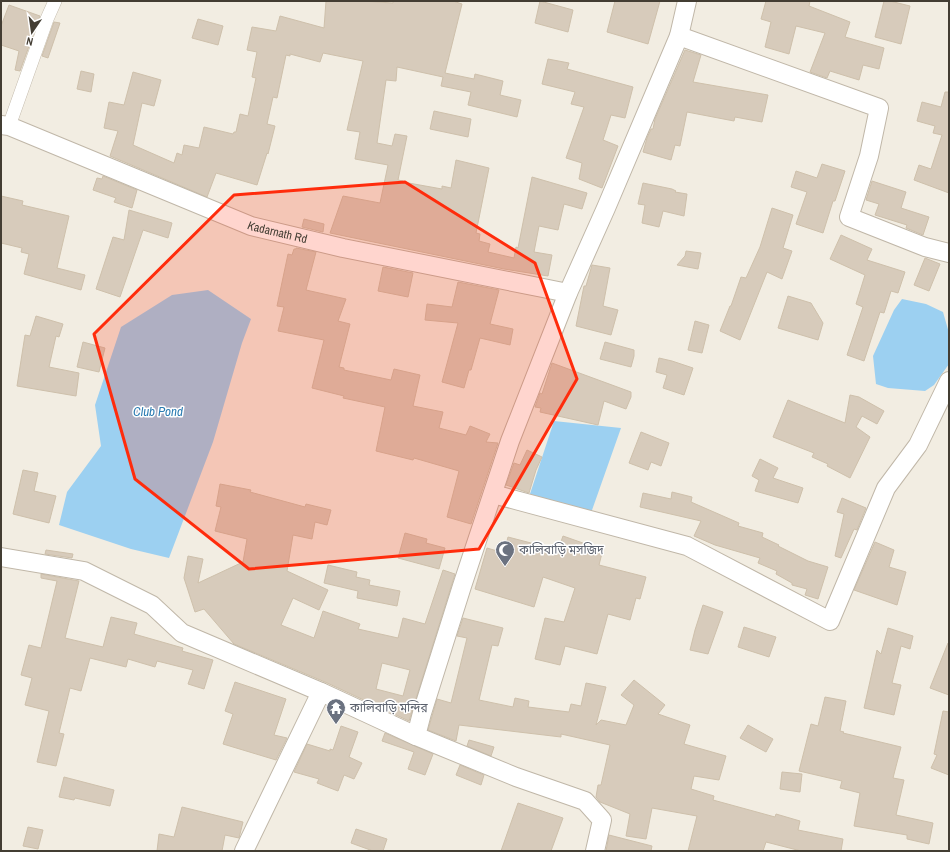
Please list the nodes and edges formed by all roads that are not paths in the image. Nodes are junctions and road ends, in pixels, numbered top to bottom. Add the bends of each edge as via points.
1 (55, 1) edge
2 (687, 1) edge
3 (679, 36) junction
4 (5, 126) edge
5 (949, 253) edge
6 (568, 293) junction
7 (949, 381) edge
8 (493, 494) junction
9 (1, 557) edge
10 (321, 692) junction
11 (416, 736) junction
12 (244, 851) edge
13 (595, 851) edge

1 - 4 street
2 - 3 street
3 - 5 street via 879,108 869,156 849,217 925,247
3 - 6 street
4 - 6 street, Kadarnath Rd via 252,226 343,248
6 - 8 street via 510,441
7 - 8 street via 918,445 886,488 830,622 687,546
8 - 11 street
9 - 10 street via 84,571 152,605 182,633
10 - 11 street
10 - 12 street
11 - 13 street via 516,778 585,801 602,820

